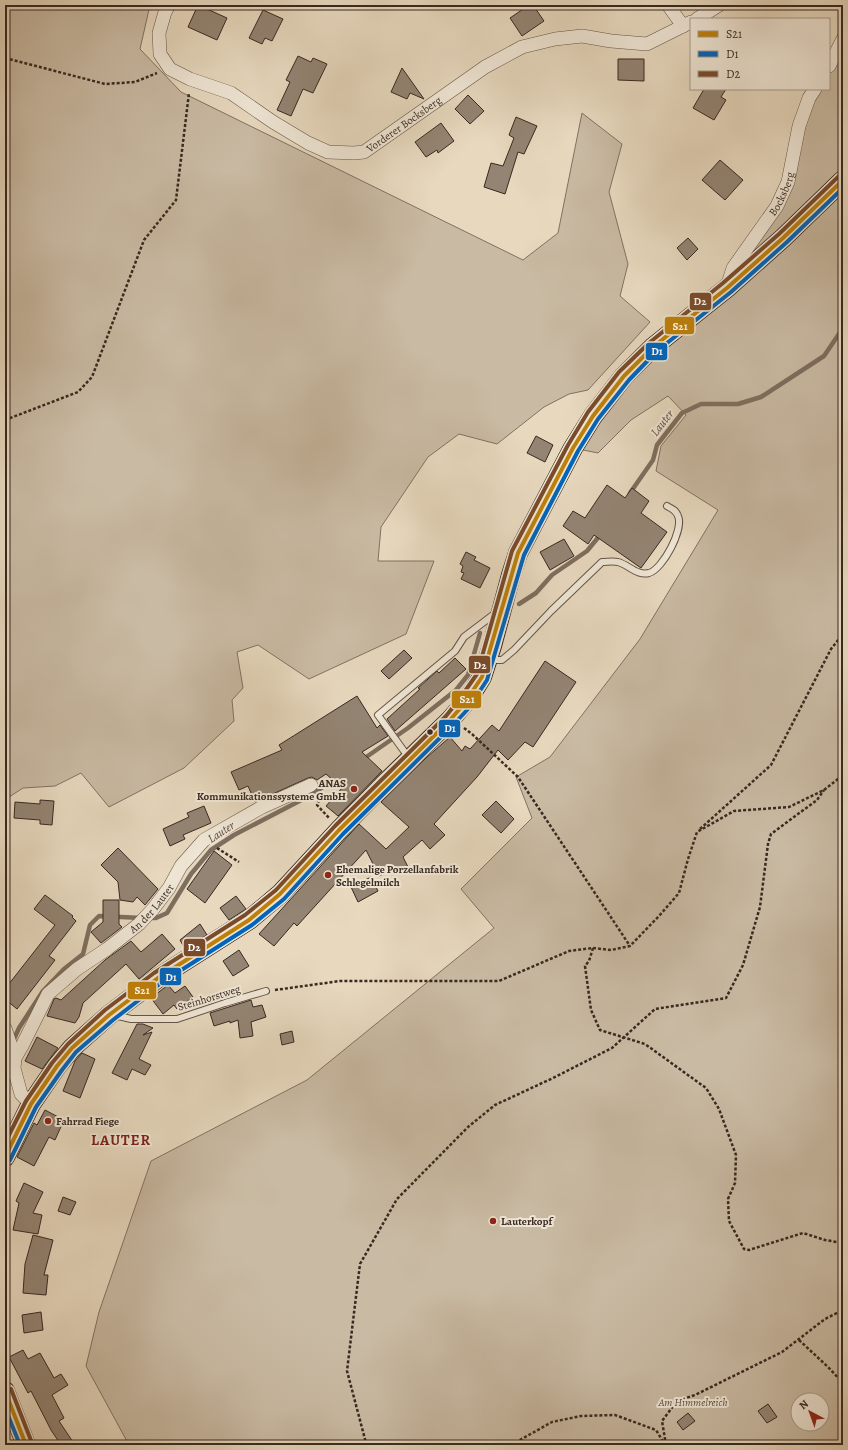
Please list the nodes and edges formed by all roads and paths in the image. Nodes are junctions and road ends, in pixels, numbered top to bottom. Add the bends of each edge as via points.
1 (169, 5) edge
2 (668, 5) edge
3 (719, 5) edge
4 (699, 18) edge
5 (687, 24) edge
6 (843, 39) edge
7 (5, 58) edge
8 (830, 64) edge
9 (170, 68) junction
10 (190, 78) junction
11 (814, 90) edge
12 (843, 180) edge
13 (727, 288) junction
14 (5, 420) edge
15 (667, 506) dead end
16 (502, 608) junction
17 (843, 634) edge
18 (487, 660) junction
19 (450, 720) junction
20 (404, 752) junction
21 (843, 775) edge
22 (311, 786) dead end
23 (824, 790) junction
24 (320, 798) dead end
25 (339, 830) junction
26 (697, 832) junction
27 (224, 853) dead end
28 (239, 862) dead end
29 (630, 946) junction
30 (593, 948) junction
31 (266, 991) joint
32 (109, 1015) junction
33 (5, 1028) edge
34 (624, 1037) junction
35 (15, 1058) junction
36 (31, 1104) junction
37 (5, 1157) edge
38 (843, 1243) edge
39 (843, 1310) edge
40 (799, 1340) junction
41 (843, 1383) edge
42 (5, 1391) edge
43 (26, 1445) edge
44 (368, 1445) edge
45 (511, 1445) edge
46 (666, 1445) edge

1 - 9 street via 159,33 160,54
2 - 5 street, Vorderer Bocksberg
3 - 4 street
5 - 10 street, Vorderer Bocksberg via 647,44 582,36 522,47 486,67 364,152 328,152 273,122 231,93
6 - 8 street
7 - 9 path via 104,84 135,82
9 - 10 street, Vorderer Bocksberg
10 - 14 path via 176,200 144,240 92,377 78,392
11 - 13 street, Bocksberg via 799,126 788,182 777,206 733,268
12 - 13 street
13 - 16 street via 654,347 624,376 593,416 573,448 518,553
15 - 18 lane via 676,511 679,517 678,530 667,555 656,570 642,573 617,562 602,562 514,650 502,660
16 - 18 street
16 - 20 lane via 464,637 455,650 378,715
17 - 26 path via 831,649 771,765
18 - 19 street via 482,677 474,690
19 - 20 street
19 - 29 path via 472,734 518,777
20 - 25 street
21 - 23 path
22 - 35 street, An der Lauter via 262,807 204,840 181,866 169,888 139,924 48,994
23 - 26 path via 789,807 734,811
23 - 34 path via 817,800 771,834 760,907 743,965 726,998 655,1009
24 - 25 path via 317,805
25 - 32 street via 280,894 249,920 158,978
26 - 29 path via 679,893
27 - 28 path
29 - 30 path via 611,950
30 - 31 path via 569,951 499,982 340,981
30 - 34 path via 585,966 591,1010 600,1030
31 - 32 lane, Steinhorstweg via 177,1019 131,1019
32 - 36 street via 56,1066
33 - 35 street
34 - 38 path via 650,1047 706,1088 719,1109 736,1155 735,1183 728,1198 729,1221 744,1249 749,1250 803,1233
34 - 44 path via 612,1048 495,1105 468,1127 397,1199 360,1264 347,1371
35 - 36 street via 14,1068 21,1094
36 - 37 street
39 - 40 path via 825,1319
40 - 41 path
40 - 46 path via 782,1352 695,1395 677,1401 662,1421
42 - 43 street
45 - 46 path via 552,1422 581,1416 615,1416 656,1430

